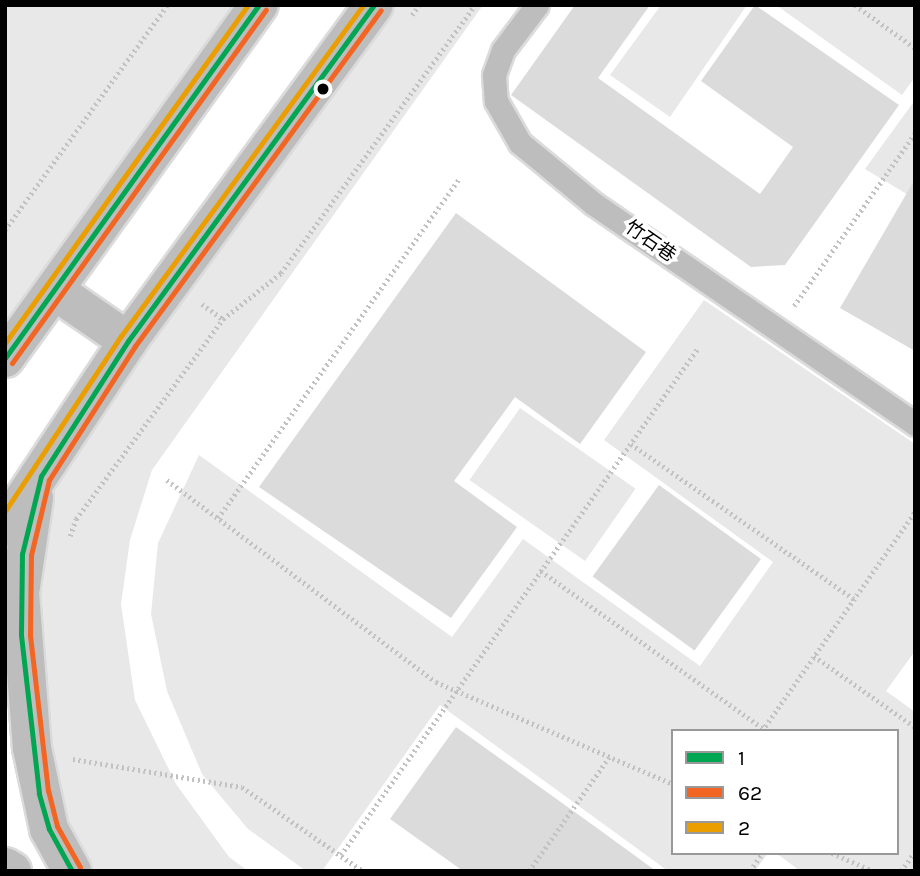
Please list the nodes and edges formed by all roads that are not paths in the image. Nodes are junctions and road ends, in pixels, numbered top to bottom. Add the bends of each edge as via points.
1 (258, 5) edge
2 (374, 5) edge
3 (537, 5) edge
4 (54, 290) junction
5 (128, 341) junction
6 (5, 358) edge
7 (915, 424) edge
8 (41, 476) junction
9 (5, 527) edge
10 (5, 867) edge
11 (12, 871) edge
12 (72, 871) edge

1 - 4 main road
2 - 5 main road
3 - 7 lane, 竹石巷 via 503,50 494,75 496,102 520,143 594,204
4 - 5 main road
4 - 6 main road
5 - 8 main road
8 - 9 main road
8 - 12 main road via 27,520 20,593 32,748 49,829
10 - 11 main road

